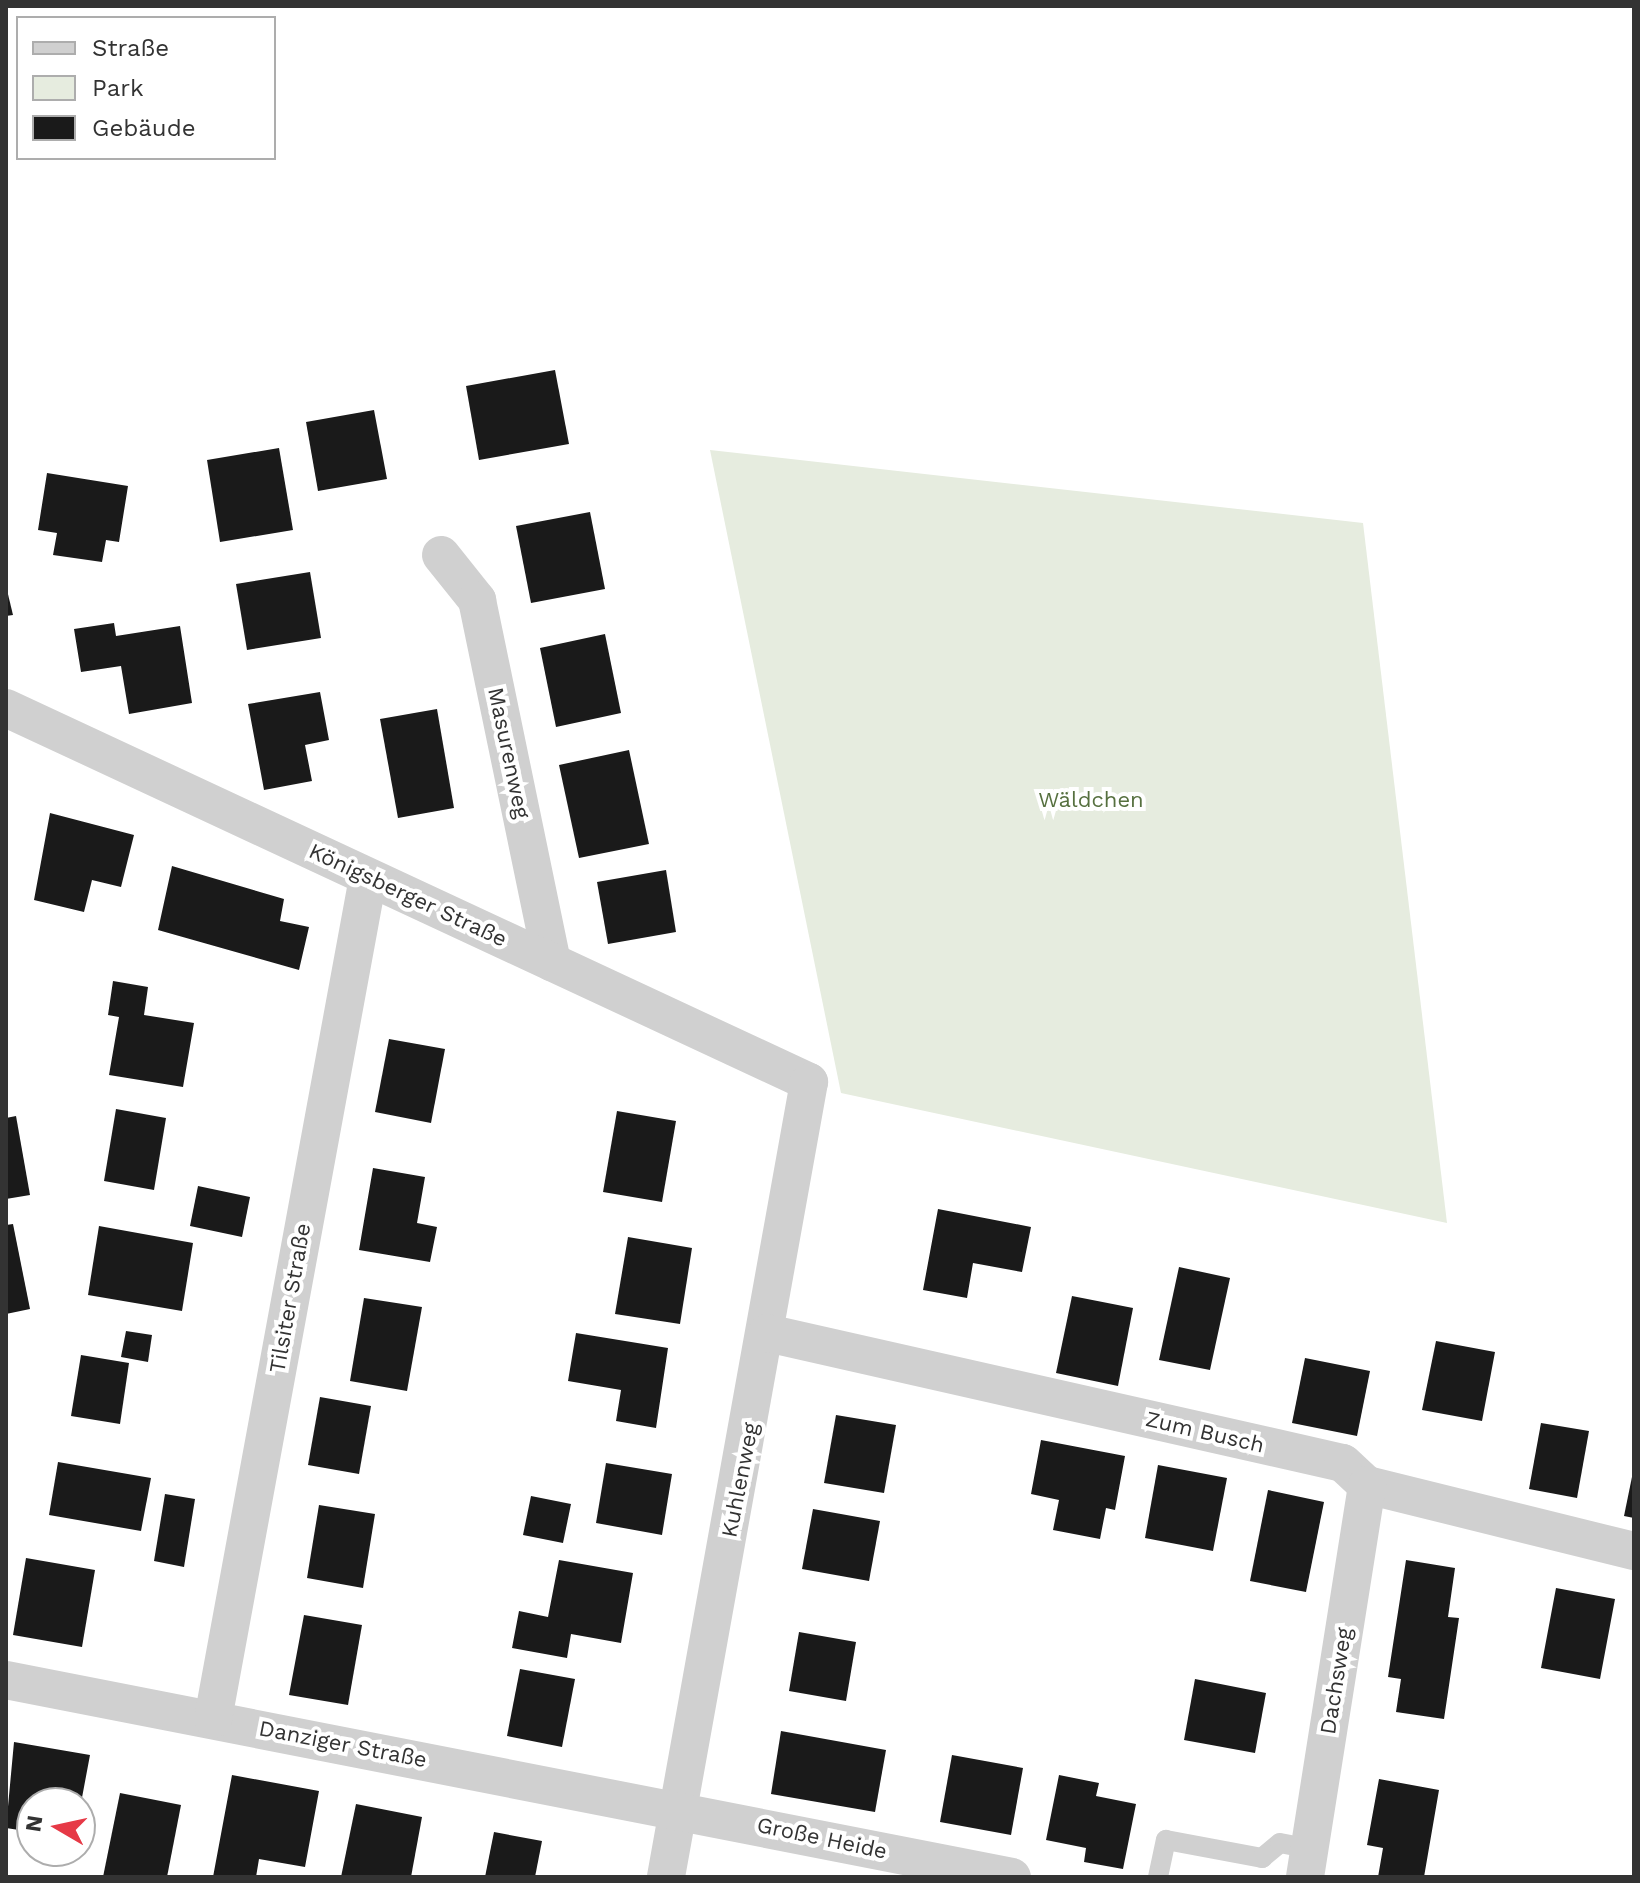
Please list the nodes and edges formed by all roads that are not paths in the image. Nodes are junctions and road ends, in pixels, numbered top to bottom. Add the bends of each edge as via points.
1 (441, 555) dead end
2 (6, 708) edge
3 (368, 878) junction
4 (552, 962) junction
5 (809, 1082) joint
6 (767, 1333) junction
7 (1367, 1485) junction
8 (1634, 1551) edge
9 (6, 1680) edge
10 (213, 1719) junction
11 (679, 1808) junction
12 (1308, 1863) edge
13 (666, 1877) edge
14 (1012, 1877) edge
15 (1158, 1877) edge

1 - 4 street, Masurenweg via 477,600
2 - 3 street, Königsberger Straße
3 - 4 street, Königsberger Straße
3 - 10 street, Tilsiter Straße
4 - 5 street, Königsberger Straße
5 - 6 street, Kuhlenweg
6 - 7 street, Zum Busch via 1343,1463
6 - 11 street, Kuhlenweg
7 - 8 street, Zum Busch
7 - 12 street, Dachsweg
9 - 10 street, Danziger Straße
10 - 11 street, Danziger Straße
11 - 13 street, Kuhlenweg
11 - 14 street, Große Heide
12 - 15 lane via 1280,1843 1262,1858 1166,1840

